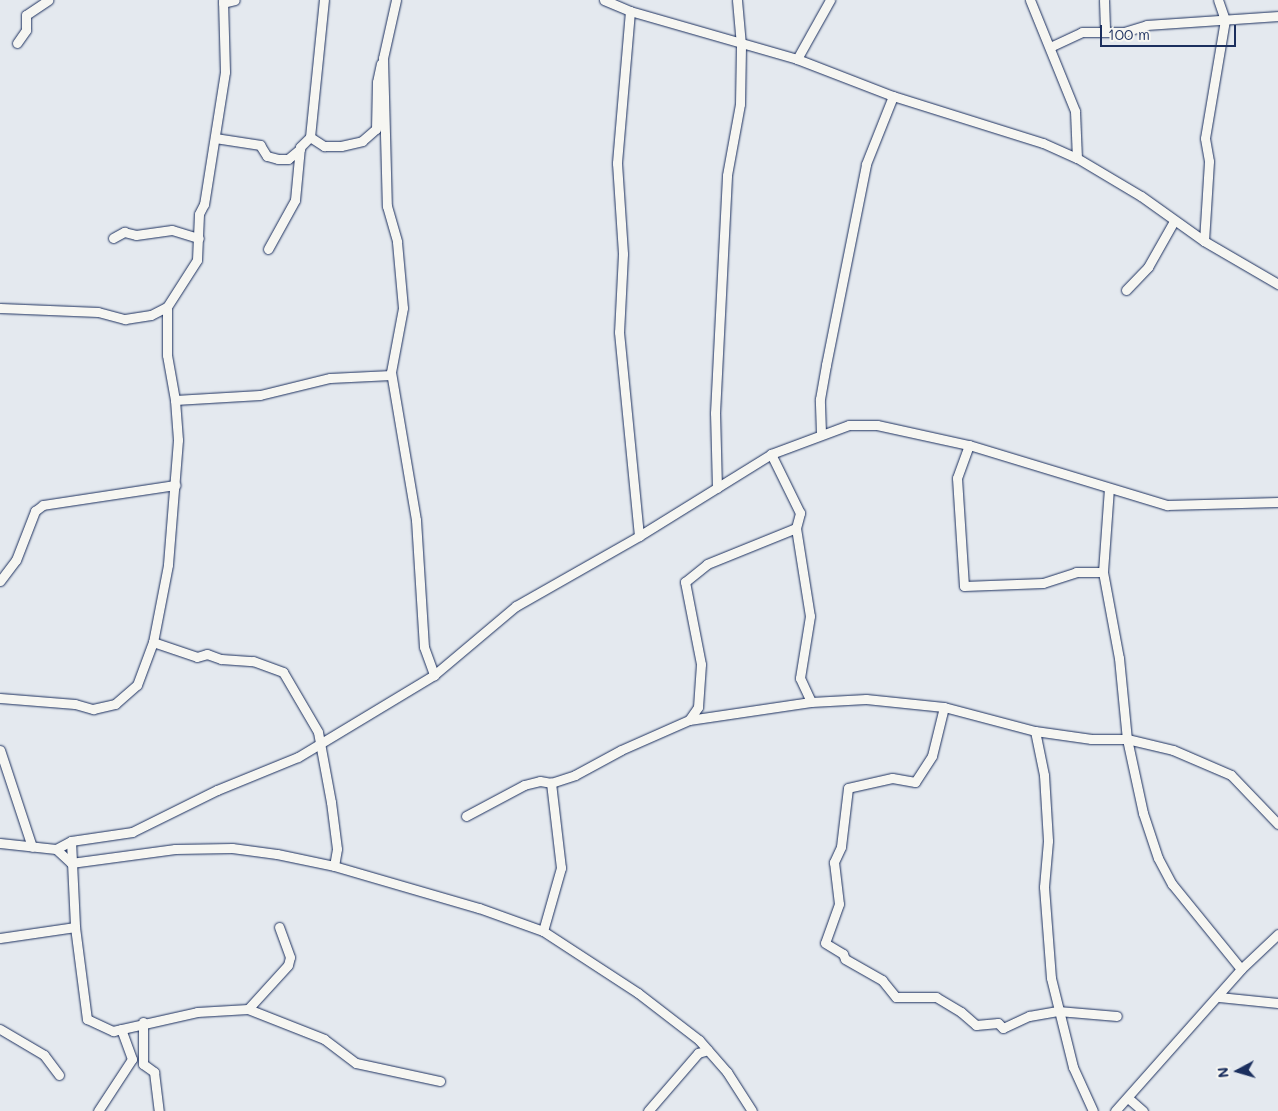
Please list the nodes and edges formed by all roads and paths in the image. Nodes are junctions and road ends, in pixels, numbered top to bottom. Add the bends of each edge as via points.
1 (48, 0) edge
2 (235, 0) edge
3 (324, 0) edge
4 (396, 0) edge
5 (604, 0) edge
6 (736, 0) edge
7 (830, 0) edge
8 (1030, 0) edge
9 (1104, 0) edge
10 (1218, 0) edge
11 (223, 2) edge
12 (630, 11) junction
13 (1278, 16) edge
14 (1225, 20) junction
15 (1105, 32) junction
16 (17, 43) dead end
17 (741, 45) junction
18 (1050, 47) junction
19 (383, 58) junction
20 (797, 59) junction
21 (892, 96) junction
22 (310, 137) junction
23 (215, 138) junction
24 (300, 149) junction
25 (1077, 158) junction
26 (1174, 221) junction
27 (113, 238) dead end
28 (199, 238) junction
29 (1204, 241) junction
30 (268, 249) dead end
31 (1278, 284) edge
32 (1126, 290) dead end
33 (168, 307) junction
34 (0, 308) edge
35 (392, 375) junction
36 (176, 400) junction
37 (821, 433) junction
38 (969, 445) junction
39 (771, 454) junction
40 (176, 485) junction
41 (716, 488) junction
42 (1109, 488) junction
43 (1278, 502) edge
44 (796, 528) junction
45 (639, 536) junction
46 (1103, 572) junction
47 (0, 582) edge
48 (152, 642) junction
49 (434, 675) junction
50 (0, 698) edge
51 (811, 702) junction
52 (698, 707) junction
53 (944, 707) junction
54 (709, 718) junction
55 (689, 720) junction
56 (1034, 731) junction
57 (1127, 739) junction
58 (320, 742) junction
59 (0, 750) edge
60 (551, 783) junction
61 (466, 816) dead end
62 (1278, 824) edge
63 (71, 841) junction
64 (0, 843) edge
65 (32, 847) junction
66 (56, 849) junction
67 (71, 863) junction
68 (334, 866) junction
69 (75, 926) junction
70 (279, 927) dead end
71 (543, 931) junction
72 (1278, 934) edge
73 (0, 938) edge
74 (1242, 969) junction
75 (1219, 997) junction
76 (1278, 1003) edge
77 (248, 1009) junction
78 (1058, 1011) junction
79 (1117, 1016) dead end
80 (143, 1022) junction
81 (0, 1029) edge
82 (121, 1029) junction
83 (708, 1050) junction
84 (59, 1075) dead end
85 (440, 1082) dead end
86 (1128, 1098) junction
87 (98, 1111) edge
88 (159, 1111) edge
89 (648, 1111) edge
90 (752, 1111) edge
91 (1093, 1111) edge
92 (1115, 1111) edge
93 (1143, 1111) edge

1 - 16 street via 26,15 26,30
2 - 11 street
3 - 22 street
4 - 19 street
5 - 12 street
6 - 17 street
7 - 20 street
8 - 18 street
9 - 15 street
10 - 14 street
11 - 23 street via 225,72
12 - 17 street
12 - 45 street via 617,163 623,254 619,332
13 - 14 street
14 - 15 street via 1147,25 1133,31
14 - 29 street via 1205,138 1209,161
15 - 18 street via 1075,34
17 - 20 street
17 - 41 street via 740,104 727,175 715,413
18 - 25 street via 1076,111
19 - 22 street via 377,82 376,128 362,141 341,146 324,146
19 - 35 street via 387,206 398,248 403,308
20 - 21 street
21 - 25 street via 986,123
21 - 37 street via 866,164 820,399
22 - 24 street via 305,138
23 - 24 street via 260,145 267,156 278,159 288,159
23 - 28 street via 204,204 199,214
24 - 30 street via 295,200
25 - 26 street via 1160,207
26 - 29 street
26 - 32 street via 1148,268
27 - 28 street via 124,232 136,235 172,230
28 - 33 street via 197,260
29 - 31 street
33 - 34 street via 151,315 126,319 98,312
33 - 36 street via 167,355
35 - 36 street via 330,378 260,395
35 - 49 street via 416,520 424,647
36 - 40 street
37 - 38 street via 866,423
37 - 39 street
38 - 42 street
38 - 46 street via 957,478 964,586 1043,583 1076,572
39 - 41 street
39 - 44 street via 800,512
40 - 47 street via 42,505 35,511 16,560
40 - 48 street via 169,526 168,565
41 - 45 street
42 - 43 street via 1167,505
42 - 46 street
44 - 51 street via 810,616 800,678
44 - 52 street via 707,564 685,582 701,664
45 - 49 street via 516,606
46 - 57 street via 1119,658
48 - 50 street via 137,685 115,704 93,709 75,704
48 - 58 street via 198,657 207,654 221,659 253,661 283,672 314,720
49 - 58 street
51 - 53 street via 866,699
51 - 54 street
52 - 54 street
52 - 55 street
53 - 56 street
53 - 78 street via 932,756 915,782 892,778 848,788 841,847 834,862 839,904 825,943 843,954 845,959 882,980 896,997 936,997 976,1025 998,1023 1003,1028 1029,1016
54 - 55 street
55 - 60 street via 621,750 575,775
56 - 57 street via 1091,739
56 - 78 street via 1044,775 1048,840 1044,887 1046,929
57 - 62 street via 1173,750 1231,775
57 - 74 street via 1143,813 1158,858 1172,884
58 - 63 street via 298,757 216,790 132,832
58 - 68 street via 337,849
59 - 65 street
60 - 61 street via 540,781 524,786
60 - 71 street via 561,868
63 - 66 street
63 - 67 street
64 - 65 street
65 - 66 street
66 - 67 street
67 - 68 street via 175,849 232,848
67 - 69 street
68 - 71 street via 479,908
69 - 73 street
69 - 82 street via 87,1019 113,1031
70 - 77 street via 290,957 288,965
71 - 83 street via 638,993
72 - 74 street
74 - 75 street
75 - 76 street
75 - 86 street
77 - 80 street via 228,1008
77 - 85 street via 324,1039 356,1063
78 - 79 street
78 - 91 street via 1073,1067
80 - 82 street
80 - 88 street via 143,1064 154,1072
81 - 84 street via 44,1055
82 - 87 street via 132,1059
83 - 89 street via 698,1053
83 - 90 street
86 - 92 street
86 - 93 street

